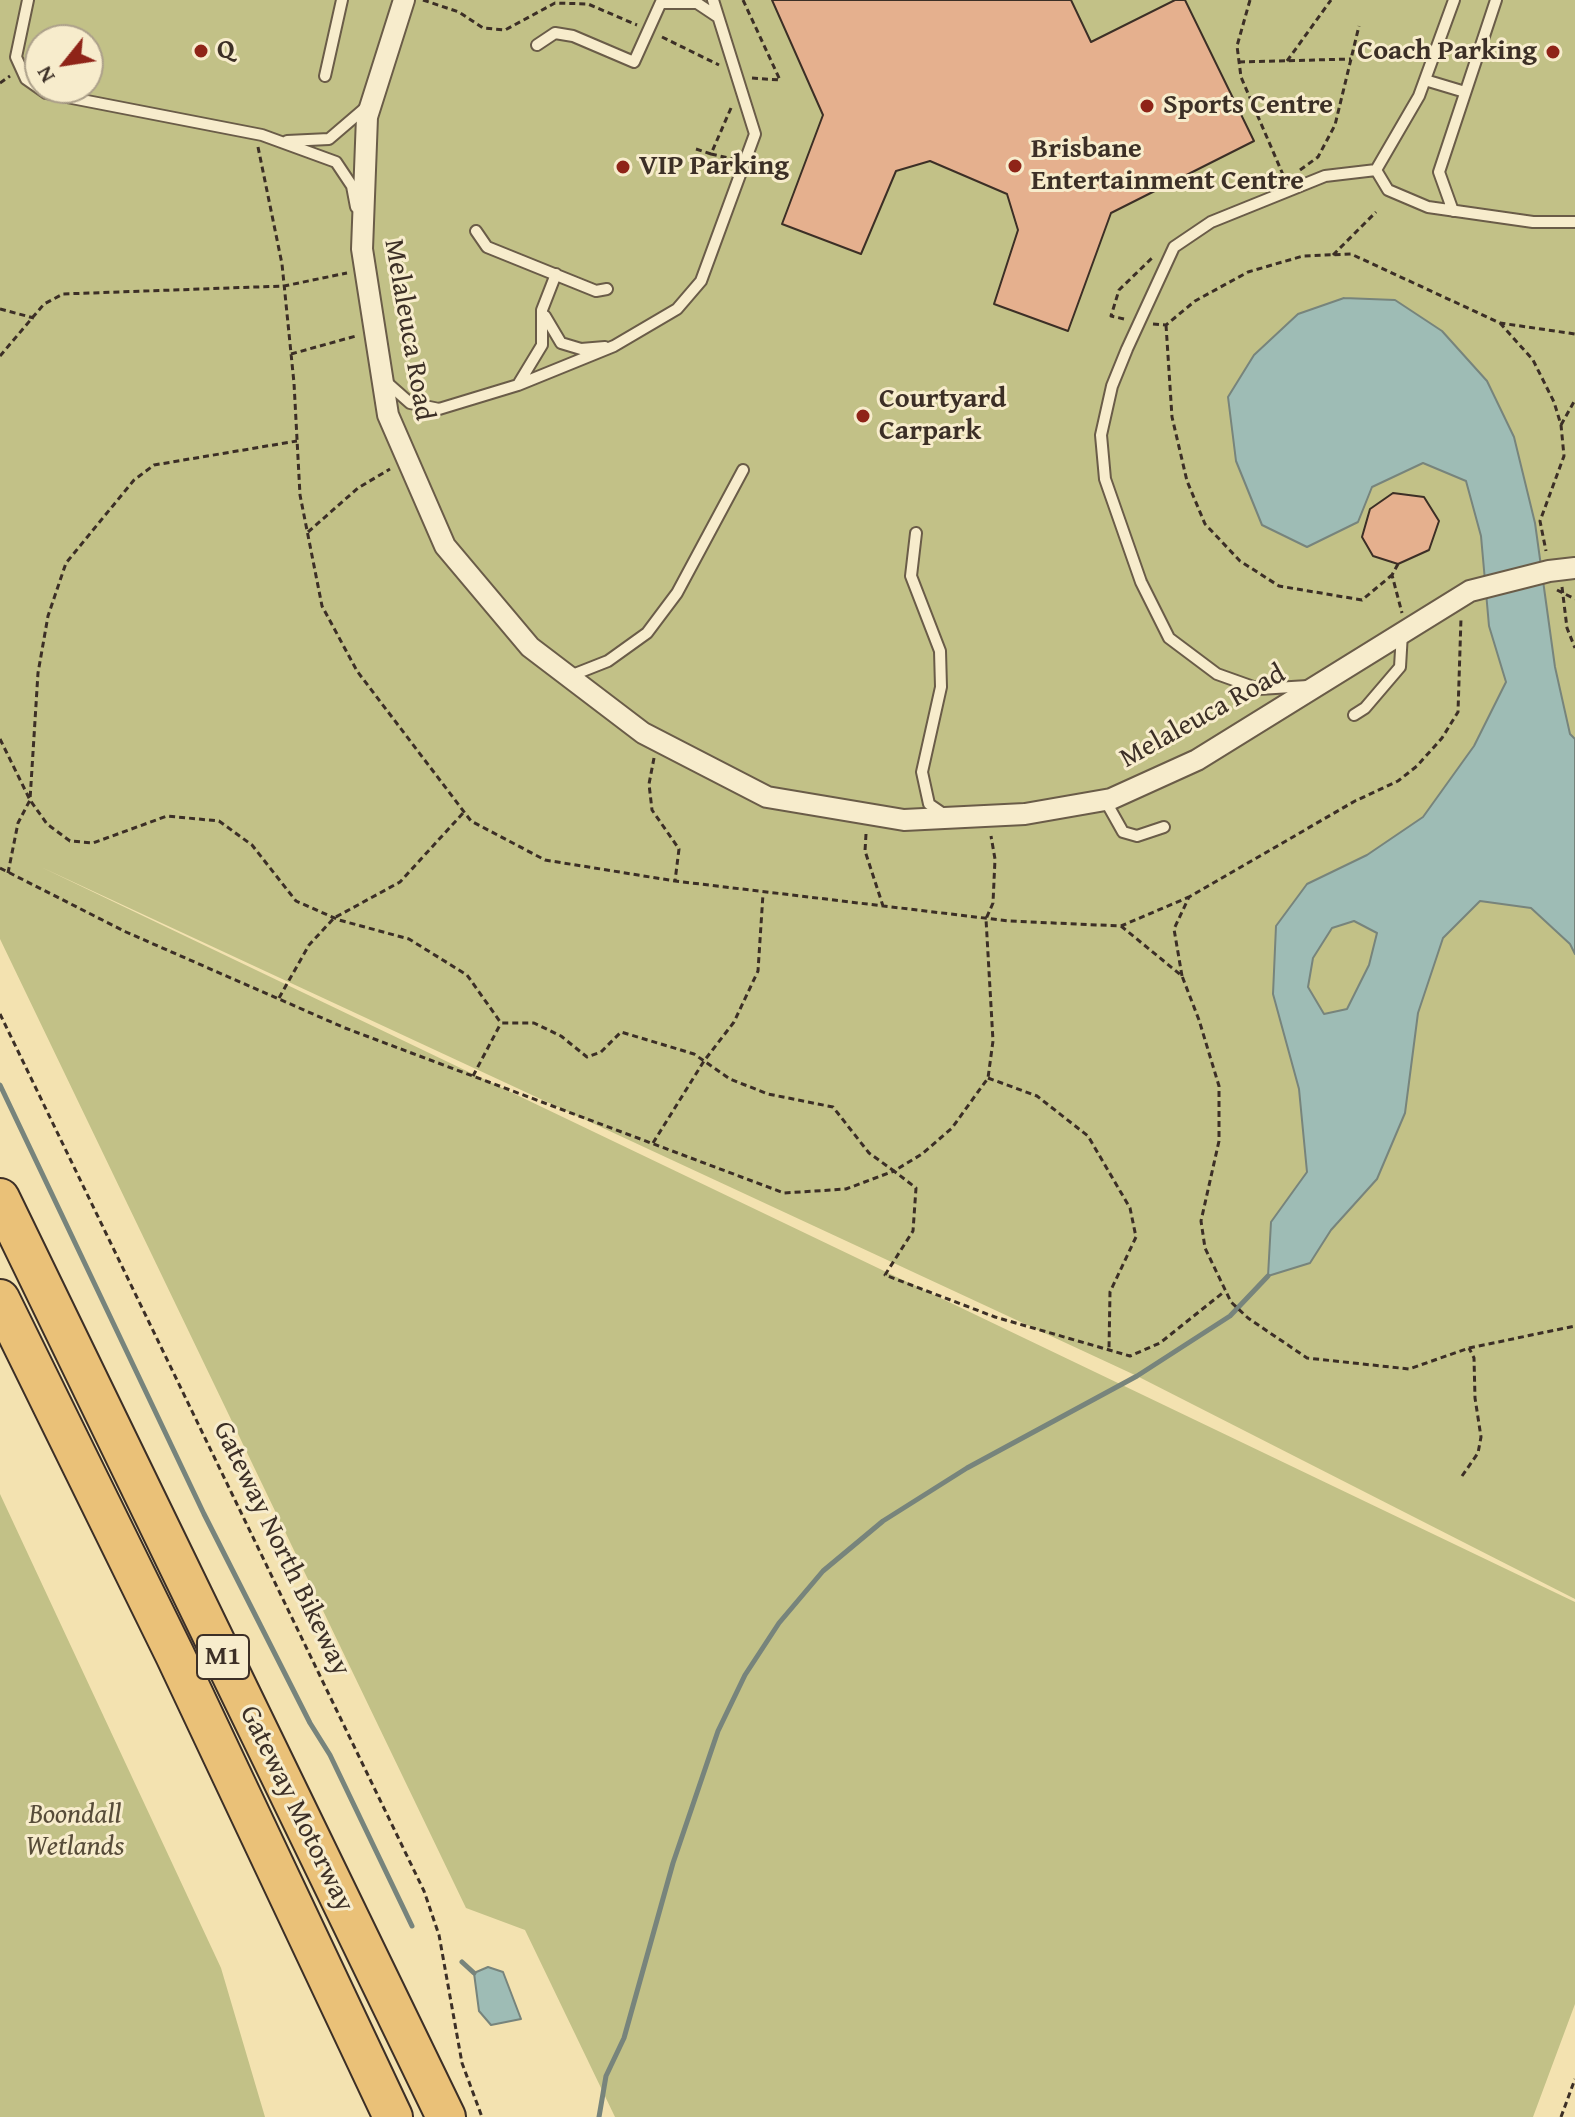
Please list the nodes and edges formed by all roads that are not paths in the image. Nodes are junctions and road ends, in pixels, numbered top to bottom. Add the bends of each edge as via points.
1 (28, 0) edge
2 (342, 0) edge
3 (404, 0) edge
4 (713, 0) edge
5 (1454, 0) edge
6 (1496, 0) edge
7 (661, 2) edge
8 (719, 18) junction
9 (537, 45) dead end
10 (325, 76) dead end
11 (1425, 80) junction
12 (1465, 92) junction
13 (372, 102) junction
14 (281, 142) junction
15 (1376, 170) junction
16 (1453, 211) junction
17 (1575, 222) edge
18 (476, 231) dead end
19 (363, 259) junction
20 (556, 274) junction
21 (607, 289) dead end
22 (542, 310) junction
23 (614, 346) junction
24 (383, 379) junction
25 (518, 385) junction
26 (743, 470) dead end
27 (916, 533) dead end
28 (1556, 572) edge
29 (1404, 629) junction
30 (569, 677) junction
31 (1318, 686) junction
32 (1354, 715) dead end
33 (1105, 800) junction
34 (950, 818) junction
35 (1164, 827) dead end
36 (0, 1198) edge
37 (0, 1299) edge
38 (393, 2117) edge
39 (446, 2117) edge

1 - 14 lane via 16,57 26,79 46,93
2 - 10 lane
3 - 13 street, Melaleuca Road
4 - 8 lane
5 - 11 lane
6 - 12 lane
7 - 8 lane via 697,3
7 - 9 lane via 634,62 555,33
8 - 23 lane via 755,134 701,281 677,309
11 - 12 lane
11 - 15 lane
12 - 16 lane via 1439,172
13 - 14 lane via 329,139
13 - 19 street, Melaleuca Road via 367,117
14 - 19 lane via 336,162 352,186
15 - 16 lane via 1388,190
15 - 31 lane via 1325,176 1211,222 1174,247 1112,386 1101,435 1105,479 1141,582 1169,638 1217,674 1259,689
16 - 17 lane
18 - 20 lane via 487,247
19 - 24 street, Melaleuca Road
20 - 21 lane via 596,291
20 - 22 lane
22 - 23 lane via 561,343 581,349
22 - 25 lane via 542,345
23 - 25 lane
24 - 25 lane via 410,403 439,409
24 - 30 street, Melaleuca Road via 388,415 445,546 530,647
26 - 30 lane via 677,593 647,633 608,661
27 - 34 lane via 911,576 940,651 941,675 922,772 929,804
28 - 29 street, Melaleuca Road via 1470,591
29 - 31 street, Melaleuca Road
29 - 32 lane via 1400,667
30 - 34 street, Melaleuca Road via 643,733 767,797 904,820
31 - 33 street, Melaleuca Road via 1197,760
33 - 34 street, Melaleuca Road via 1025,814
33 - 35 lane via 1123,832 1137,836
36 - 39 highway, Gateway Motorway / M1
37 - 38 highway, Gateway Motorway / M1

